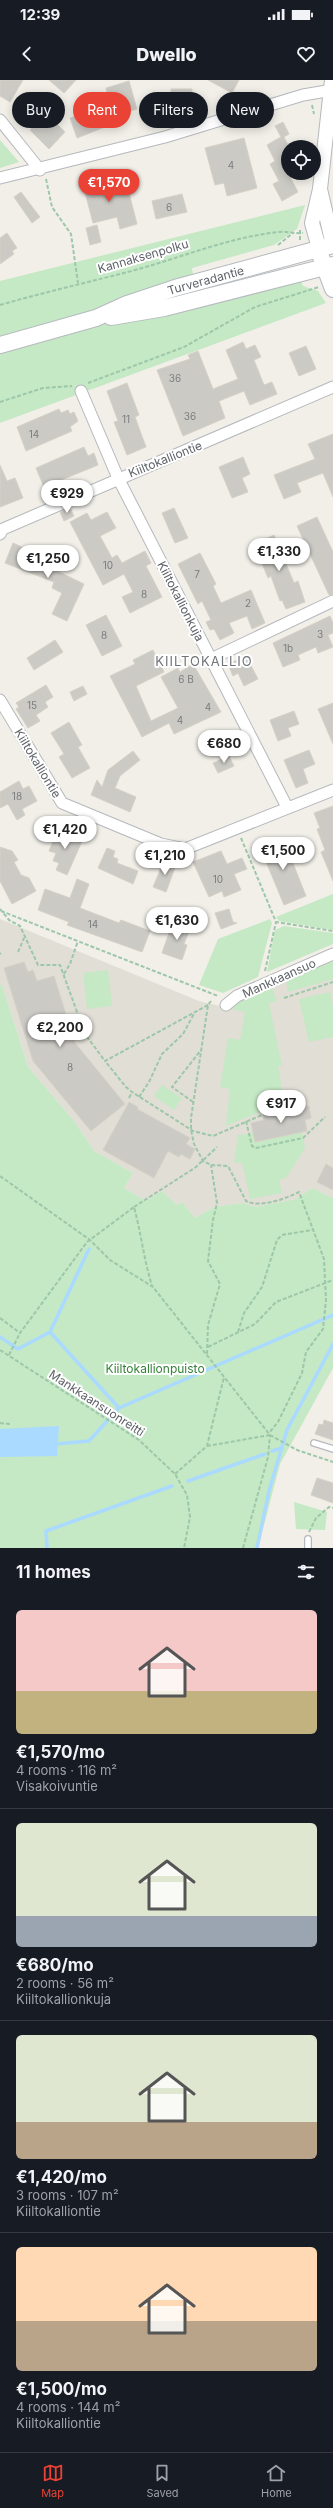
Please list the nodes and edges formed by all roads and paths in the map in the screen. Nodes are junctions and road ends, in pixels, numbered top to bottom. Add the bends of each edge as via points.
1 (330, 85) edge
2 (310, 93) junction
3 (315, 116) dead end
4 (0, 120) edge
5 (40, 170) junction
6 (0, 178) edge
7 (329, 246) edge
8 (275, 247) dead end
9 (328, 266) edge
10 (78, 283) junction
11 (327, 288) edge
12 (0, 305) edge
13 (96, 318) junction
14 (0, 345) edge
15 (81, 387) junction
16 (333, 387) edge
17 (0, 402) edge
18 (118, 478) junction
19 (0, 534) edge
20 (333, 601) edge
21 (211, 659) junction
22 (0, 700) edge
23 (333, 790) edge
24 (287, 807) junction
25 (237, 830) junction
26 (0, 910) edge
27 (276, 922) junction
28 (333, 931) edge
29 (24, 937) junction
30 (78, 941) junction
31 (18, 952) dead end
32 (333, 954) edge
33 (64, 974) junction
34 (333, 982) edge
35 (264, 985) junction
36 (218, 996) dead end
37 (284, 998) dead end
38 (211, 1001) dead end
39 (208, 1005) junction
40 (226, 1005) dead end
41 (195, 1011) junction
42 (86, 1037) junction
43 (80, 1039) dead end
44 (200, 1050) junction
45 (105, 1061) junction
46 (132, 1092) junction
47 (139, 1096) junction
48 (304, 1097) dead end
49 (130, 1098) dead end
50 (193, 1102) junction
51 (325, 1117) dead end
52 (246, 1121) junction
53 (191, 1130) junction
54 (217, 1147) dead end
55 (203, 1161) junction
56 (211, 1165) junction
57 (0, 1176) edge
58 (134, 1207) junction
59 (312, 1230) junction
60 (90, 1240) junction
61 (333, 1280) edge
62 (325, 1282) junction
63 (153, 1287) junction
64 (0, 1318) edge
65 (20, 1333) junction
66 (237, 1334) junction
67 (208, 1348) junction
68 (0, 1350) edge
69 (8, 1355) junction
70 (207, 1355) junction
71 (224, 1377) junction
72 (0, 1423) edge
73 (10, 1424) dead end
74 (269, 1434) junction
75 (314, 1443) dead end
76 (207, 1446) junction
77 (333, 1449) edge
78 (333, 1462) edge
79 (175, 1474) junction
80 (333, 1508) edge
81 (308, 1539) joint
82 (184, 1548) edge
83 (243, 1548) edge
84 (308, 1548) edge

1 - 2 street
1 - 7 street via 320,189
2 - 3 path
2 - 5 street via 195,128
4 - 5 street
5 - 6 street
5 - 10 path via 48,182 52,207 71,234
7 - 9 main road
7 - 13 main road, Turveradantie via 175,288
8 - 10 path, Kannaksenpolku via 292,232 267,233 136,270
9 - 11 main road
9 - 13 main road, Turveradantie via 164,308
10 - 12 path, Kannaksenpolku
11 - 15 path via 255,307 184,347
13 - 14 main road, Turveradantie
15 - 17 path via 43,388
15 - 18 street, Kiiltokallionkuja
16 - 18 street, Kiiltokalliontie
18 - 19 street, Kiiltokalliontie via 3,529
18 - 21 street, Kiiltokallionkuja
20 - 21 street
21 - 24 street, Kiiltokallionkuja
22 - 25 street, Kiiltokalliontie via 62,803 161,844 185,849
23 - 24 street, Kiiltokalliontie
24 - 25 street, Kiiltokalliontie
25 - 27 path
26 - 29 path via 20,926
26 - 30 path
27 - 28 path
27 - 35 path via 263,978
29 - 31 path
29 - 33 path via 38,965 60,965
30 - 33 path
30 - 36 path
32 - 35 street, Mankkaansuo
33 - 42 path
34 - 37 path
35 - 40 street, Mankkaansuo via 237,996
38 - 39 path
39 - 41 path
39 - 44 path
41 - 45 path
41 - 47 path via 183,1034 162,1054 149,1082
42 - 43 path
42 - 45 path
44 - 50 path
44 - 50 path via 172,1087
45 - 46 path
46 - 47 path
46 - 49 path
47 - 53 path
48 - 52 path
50 - 53 path
51 - 52 path via 303,1138 256,1148 252,1146
52 - 53 path via 213,1136
53 - 55 path via 194,1144
54 - 55 path
55 - 56 path
55 - 58 path
56 - 59 path via 228,1166 246,1201 251,1204 284,1199 299,1192
56 - 67 path via 217,1203 208,1262 220,1284 208,1325
57 - 60 path
58 - 60 path
58 - 63 path
59 - 62 path via 324,1259
59 - 66 path via 282,1236 277,1240 262,1287 244,1313
60 - 63 path via 110,1260
60 - 65 path
61 - 62 path
62 - 66 path via 276,1302 255,1324
62 - 74 path via 323,1329 306,1352 302,1373 278,1422
63 - 70 path
64 - 65 path
65 - 69 path
66 - 67 path
67 - 70 path
68 - 69 path, Mankkaansuonreitti
69 - 79 path, Mankkaansuonreitti via 139,1440
70 - 71 path
71 - 74 path
71 - 76 path
72 - 73 path
74 - 76 path
74 - 78 path via 287,1445
74 - 83 path via 268,1457
75 - 77 lane
76 - 79 path
79 - 82 path, Mankkaansuonreitti via 187,1495 190,1517
80 - 81 path via 329,1507 316,1518 311,1525
81 - 84 lane

